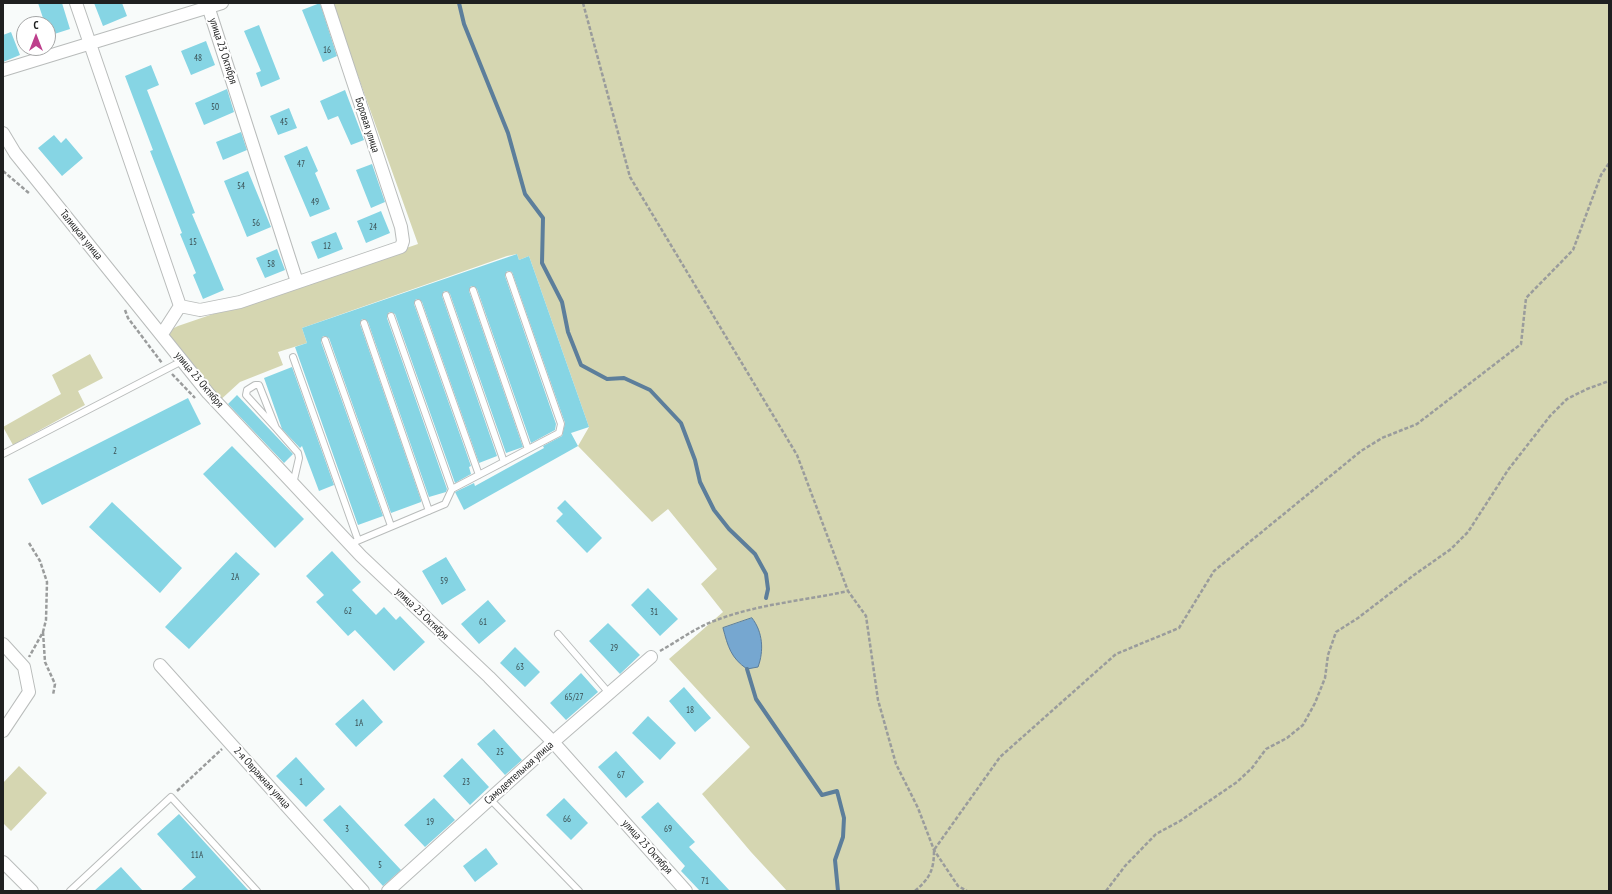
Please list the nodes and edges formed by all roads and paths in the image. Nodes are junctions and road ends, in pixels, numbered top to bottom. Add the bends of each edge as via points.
1 (76, 3) edge
2 (222, 3) edge
3 (327, 3) edge
4 (583, 3) edge
5 (208, 4) edge
6 (91, 44) junction
7 (3, 70) edge
8 (3, 133) edge
9 (1609, 163) edge
10 (509, 275) dead end
11 (297, 282) junction
12 (473, 290) dead end
13 (446, 295) dead end
14 (418, 303) dead end
15 (180, 306) junction
16 (391, 316) dead end
17 (364, 324) dead end
18 (162, 334) junction
19 (326, 340) dead end
20 (293, 357) dead end
21 (182, 361) junction
22 (1609, 381) edge
23 (276, 428) junction
24 (528, 449) junction
25 (3, 454) edge
26 (504, 462) junction
27 (479, 475) junction
28 (294, 484) junction
29 (452, 489) junction
30 (429, 511) junction
31 (391, 526) junction
32 (354, 542) junction
33 (29, 543) dead end
34 (848, 591) junction
35 (43, 632) junction
36 (558, 634) dead end
37 (3, 644) edge
38 (651, 657) joint
39 (160, 665) dead end
40 (24, 666) junction
41 (609, 693) junction
42 (53, 695) dead end
43 (3, 731) edge
44 (229, 742) junction
45 (553, 742) junction
46 (171, 797) junction
47 (490, 799) junction
48 (934, 850) junction
49 (3, 862) edge
50 (32, 891) edge
51 (70, 891) edge
52 (257, 891) edge
53 (363, 891) edge
54 (388, 891) edge
55 (579, 891) edge
56 (686, 891) edge
57 (915, 891) edge
58 (967, 891) edge
59 (1106, 891) edge

1 - 6 street
2 - 5 street
3 - 11 street, Боровая улица via 401,227 403,241 401,247
4 - 34 path via 630,177 797,455
5 - 6 street
5 - 11 street, улица 23 Октября
6 - 7 street
6 - 15 street
8 - 18 street, Талицкая улица via 15,153
9 - 48 path via 1601,175 1573,250 1526,298 1521,344 1417,424 1382,438 1361,451 1214,571 1179,628 1116,654 1000,757
10 - 24 lane via 561,424 559,433
11 - 15 street via 240,302 200,310
12 - 24 lane
13 - 26 lane
14 - 27 lane
15 - 18 street
16 - 29 lane
17 - 30 lane
18 - 21 street, улица 23 Октября
19 - 31 lane
20 - 32 lane
21 - 25 lane
21 - 28 street, улица 23 Октября via 208,393
22 - 59 path via 1567,399 1550,416 1508,470 1468,532 1451,549 1336,632 1328,655 1325,678 1303,725 1266,750 1237,782 1180,821 1156,834 1125,866
23 - 23 lane via 246,395 247,390 253,386 260,387
23 - 28 lane via 298,453
24 - 26 lane
26 - 27 lane
27 - 29 lane
28 - 32 street, улица 23 Октября
29 - 30 lane via 444,504
30 - 31 lane
31 - 32 lane
32 - 45 street, улица 23 Октября
33 - 35 path via 40,561 47,582 46,620
34 - 38 path via 757,607 712,621
34 - 48 path via 866,616 878,700 896,764 918,808
35 - 40 path
35 - 42 path via 45,662 55,684
36 - 41 lane
37 - 40 street
38 - 41 street, Самодеятельная улица
39 - 44 street, 2-я Овражная улица
40 - 43 street via 29,692
41 - 45 street, Самодеятельная улица
44 - 46 path
44 - 53 street, 2-я Овражная улица
45 - 47 street, Самодеятельная улица
45 - 56 street, улица 23 Октября
46 - 51 lane
46 - 52 lane
47 - 54 street, Самодеятельная улица
47 - 55 lane
48 - 57 path via 934,865 926,881
48 - 58 path via 958,886
49 - 50 street

